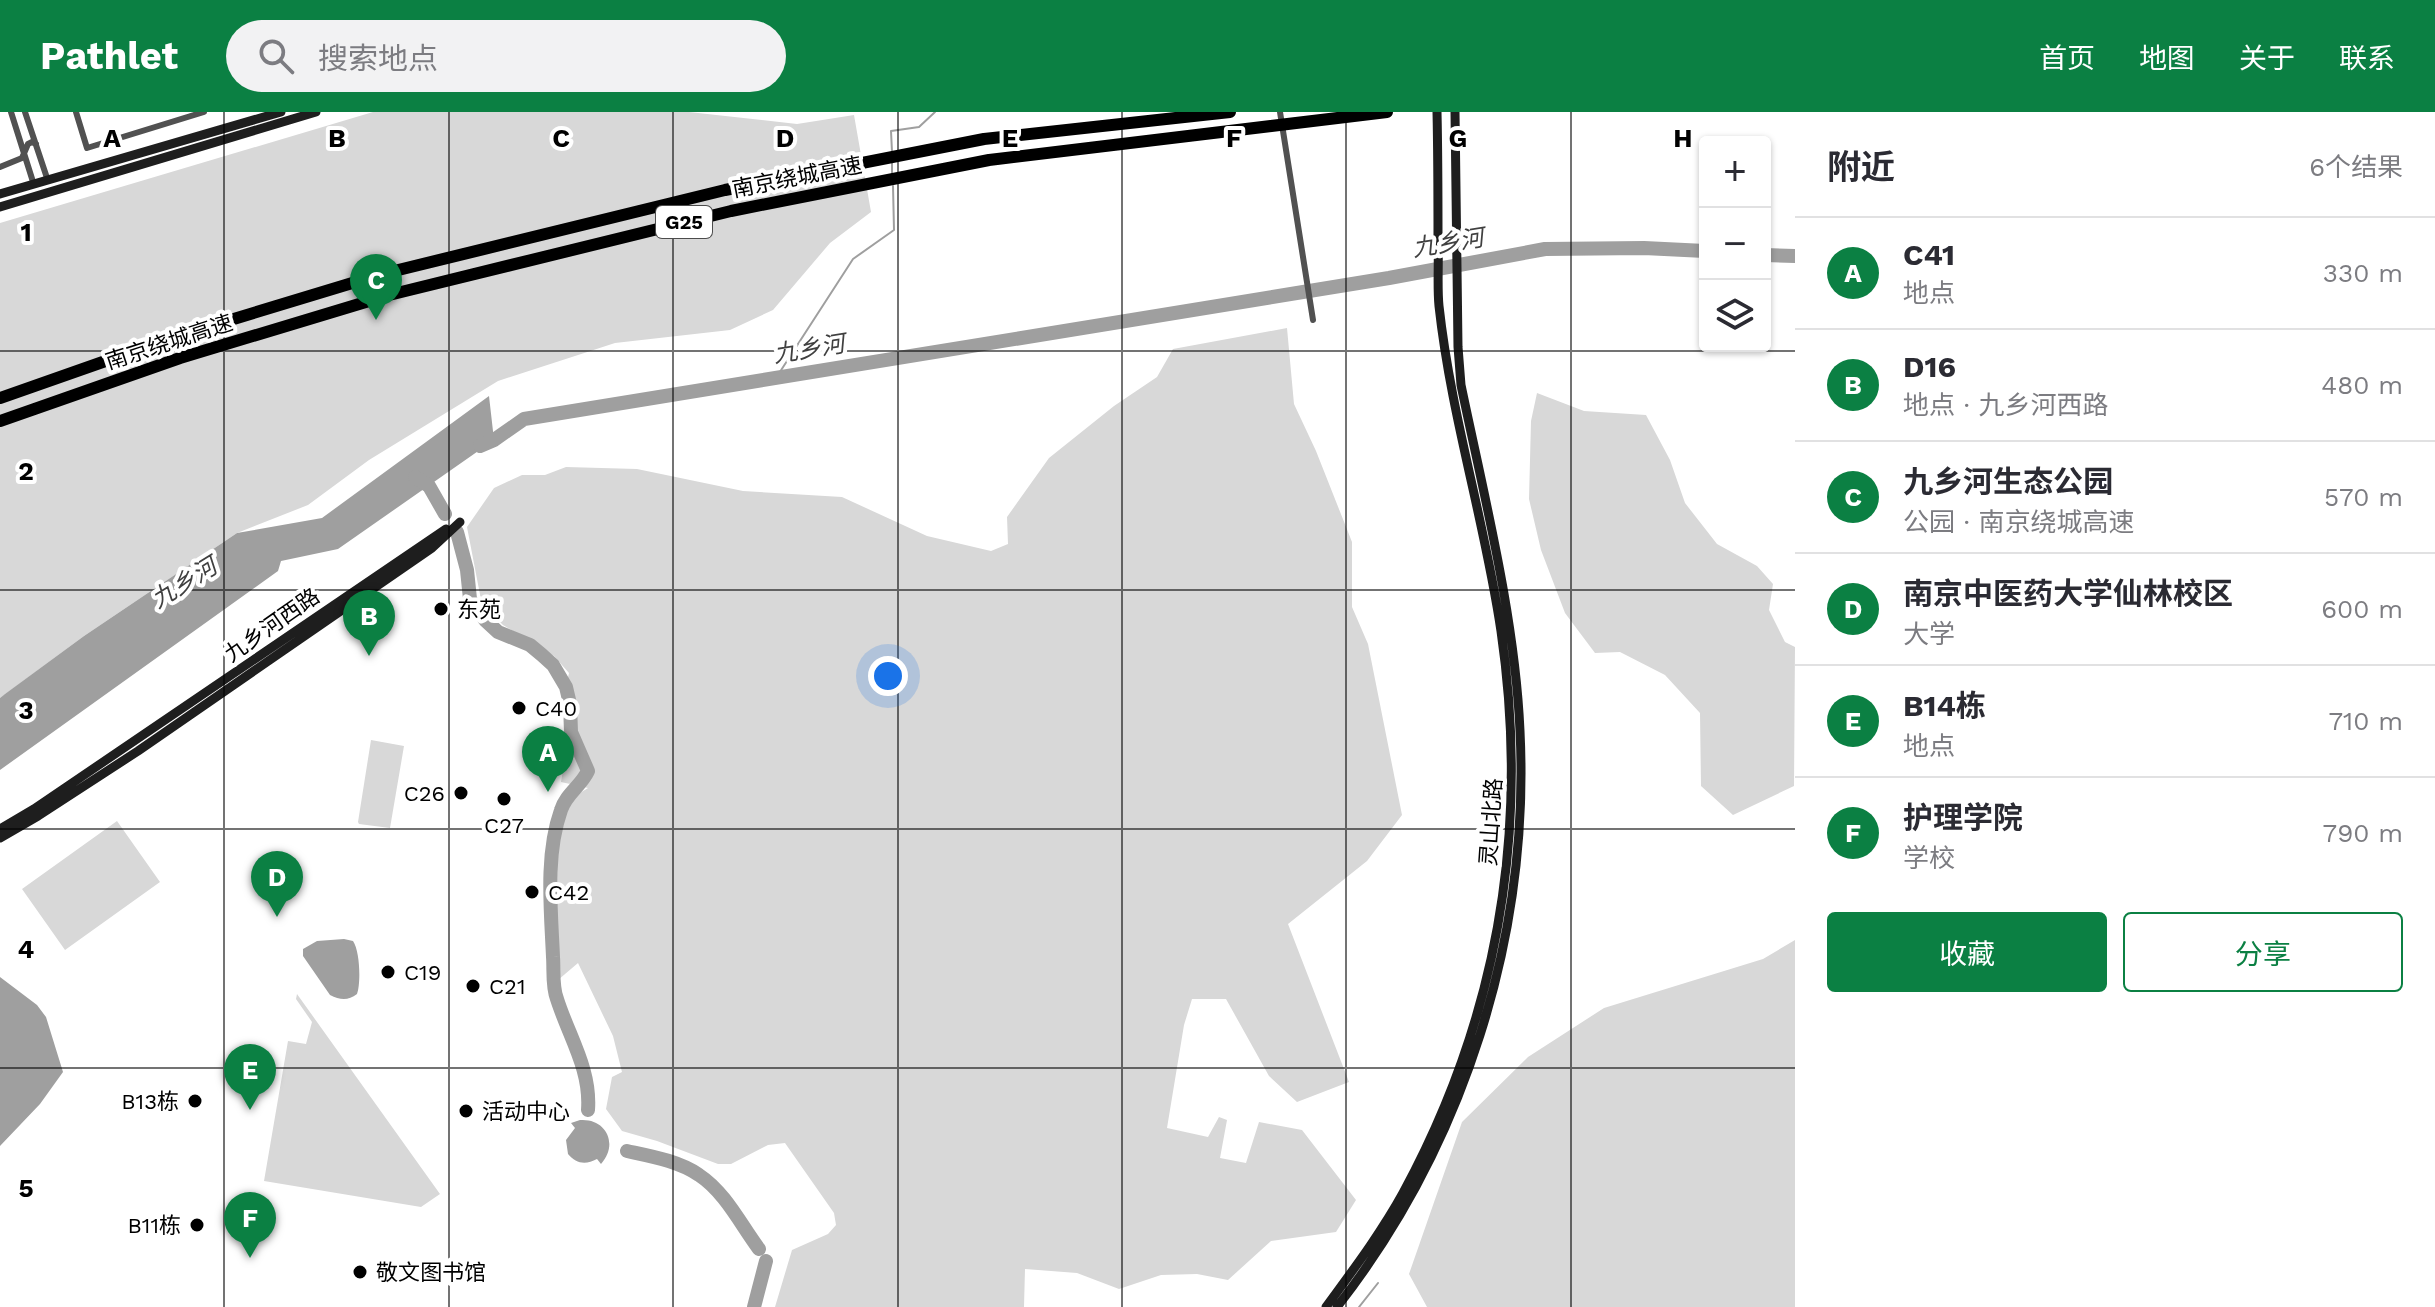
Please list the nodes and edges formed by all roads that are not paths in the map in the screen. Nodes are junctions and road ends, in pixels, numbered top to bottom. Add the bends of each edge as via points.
1 (11, 112) edge
2 (25, 112) edge
3 (76, 112) edge
4 (204, 112) edge
5 (281, 112) edge
6 (316, 112) edge
7 (1230, 112) edge
8 (1280, 112) edge
9 (1387, 112) edge
10 (1437, 112) edge
11 (1455, 112) edge
12 (36, 144) junction
13 (26, 154) junction
14 (0, 167) edge
15 (48, 181) junction
16 (34, 184) junction
17 (51, 192) junction
18 (0, 194) edge
19 (37, 196) junction
20 (0, 207) edge
21 (1313, 320) dead end
22 (0, 398) edge
23 (0, 421) edge
24 (0, 829) edge
25 (0, 838) edge
26 (1326, 1307) edge
27 (1337, 1307) edge

1 - 13 street
2 - 12 street
3 - 4 street via 87,148
5 - 15 main road
6 - 17 main road
7 - 22 highway, 南京绕城高速 / G25 via 984,139 725,190 382,274 171,338
8 - 21 street
9 - 23 highway, 南京绕城高速 / G25 via 989,160 731,211 389,295 180,358
10 - 26 main road, 灵山北路 via 1439,303 1449,381 1501,627 1513,762 1510,842 1488,974 1458,1073 1402,1194
11 - 27 main road via 1461,385 1516,675 1518,849 1497,974 1470,1065 1409,1199
12 - 13 street via 28,144
12 - 15 street
13 - 14 street
13 - 16 street
15 - 16 main road
15 - 17 street
16 - 18 main road
16 - 19 street
17 - 19 main road
19 - 20 main road
24 - 25 main road, 九乡河西路 via 460,522 432,548 138,751

